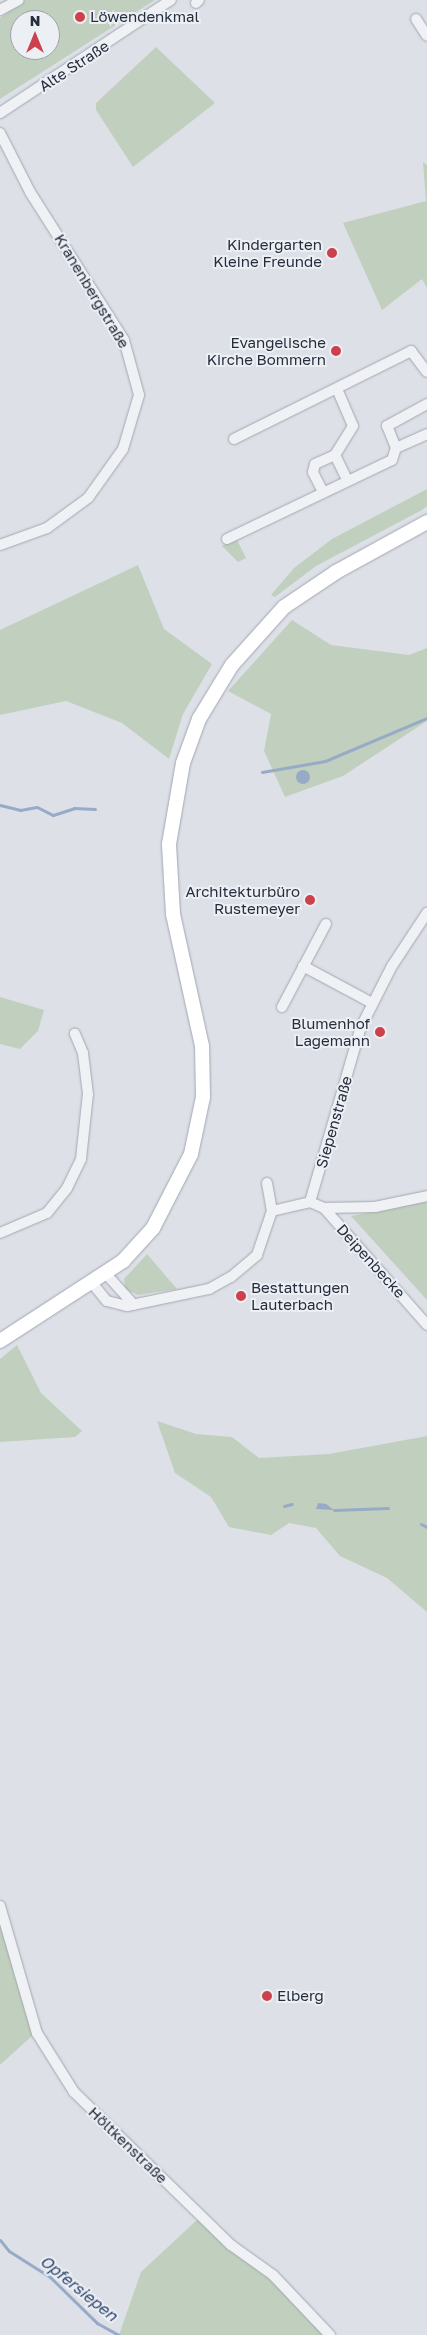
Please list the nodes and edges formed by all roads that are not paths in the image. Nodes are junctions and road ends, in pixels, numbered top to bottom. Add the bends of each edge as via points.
1 (18, 0) edge
2 (171, 0) edge
3 (0, 10) edge
4 (416, 19) dead end
5 (427, 36) edge
6 (0, 113) edge
7 (0, 133) edge
8 (427, 372) edge
9 (337, 389) junction
10 (427, 404) edge
11 (427, 434) edge
12 (234, 439) dead end
13 (396, 448) junction
14 (336, 455) junction
15 (347, 480) junction
16 (323, 492) junction
17 (427, 522) edge
18 (227, 539) dead end
19 (0, 545) edge
20 (427, 913) edge
21 (326, 924) dead end
22 (303, 966) junction
23 (372, 1003) junction
24 (282, 1007) dead end
25 (75, 1034) dead end
26 (266, 1183) dead end
27 (427, 1196) edge
28 (310, 1202) junction
29 (324, 1208) junction
30 (272, 1211) junction
31 (0, 1233) edge
32 (107, 1275) junction
33 (94, 1284) junction
34 (134, 1305) junction
35 (427, 1325) edge
36 (0, 1341) edge
37 (0, 1906) edge
38 (330, 2335) edge

1 - 3 street
2 - 6 street, Alte Straße
4 - 5 street
7 - 19 street, Kranenbergstraße via 30,192 124,340 138,395 124,449 88,498 47,528
8 - 9 street via 411,352
9 - 12 street
9 - 14 street via 353,426
10 - 13 street via 387,426
11 - 13 street
13 - 15 street via 392,460
14 - 15 street
14 - 16 street via 313,468
15 - 16 street
16 - 18 street
17 - 32 main road via 284,606 232,665 199,719 183,763 168,844 173,914 202,1046 200,1116 191,1154 168,1202 140,1244
20 - 23 street, Siepenstraße
21 - 22 street
22 - 23 street
22 - 24 street
23 - 28 street, Siepenstraße
25 - 31 street via 83,1052 88,1094 81,1159 67,1188 48,1213
26 - 30 street
27 - 29 street via 375,1207
28 - 29 street, Deipenbecke
28 - 30 street
29 - 35 street, Deipenbecke
30 - 34 street via 257,1254 231,1278 196,1292
32 - 33 main road
32 - 34 street
33 - 34 street via 106,1301
33 - 36 main road
37 - 38 street, Höltkenstraße via 37,2033 74,2092 231,2245 273,2275

